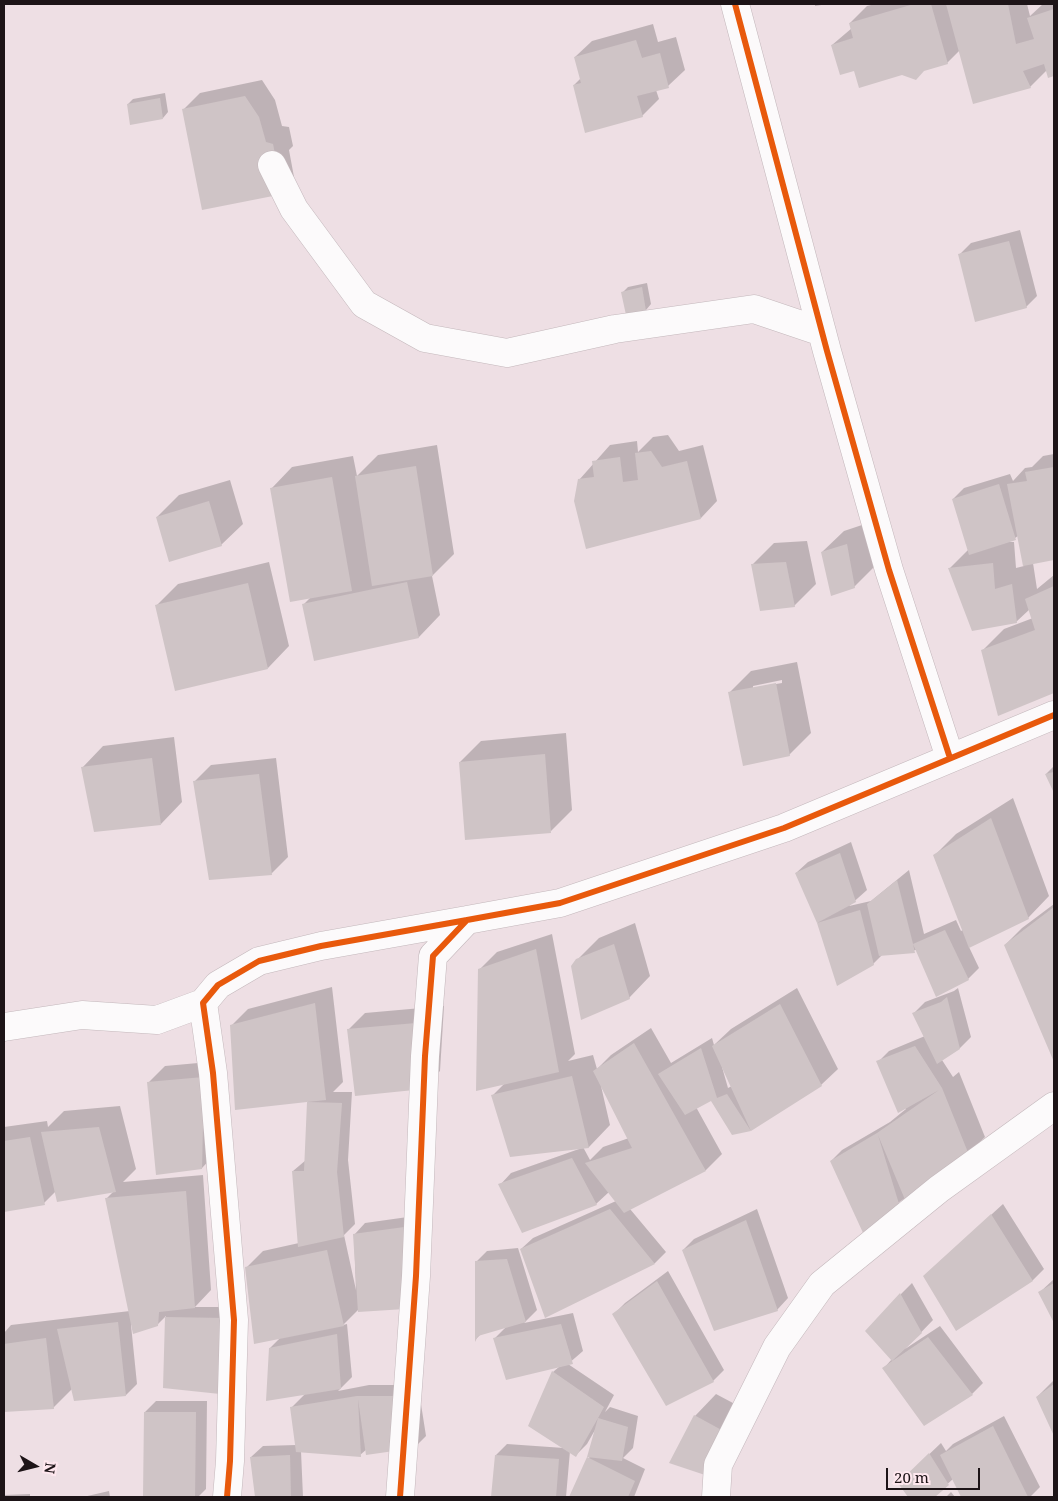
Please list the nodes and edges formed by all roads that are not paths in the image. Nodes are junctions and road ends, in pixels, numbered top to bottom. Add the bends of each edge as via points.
1 (735, 4) edge
2 (272, 165) dead end
3 (822, 332) junction
4 (1054, 715) edge
5 (950, 758) junction
6 (467, 920) junction
7 (203, 1003) junction
8 (4, 1027) edge
9 (1054, 1106) edge
10 (227, 1497) edge
11 (400, 1497) edge
12 (716, 1497) edge

1 - 3 street
2 - 3 street via 294,209 364,304 425,338 507,354 615,330 754,309
3 - 5 street via 889,570
4 - 5 street
5 - 6 street via 784,828 560,903
6 - 7 street via 321,946 259,961 218,985
6 - 11 street via 433,956 425,1056 416,1276
7 - 8 street via 157,1020 82,1014
7 - 10 street via 213,1073 234,1320
9 - 12 street via 939,1189 822,1284 777,1347 718,1465

